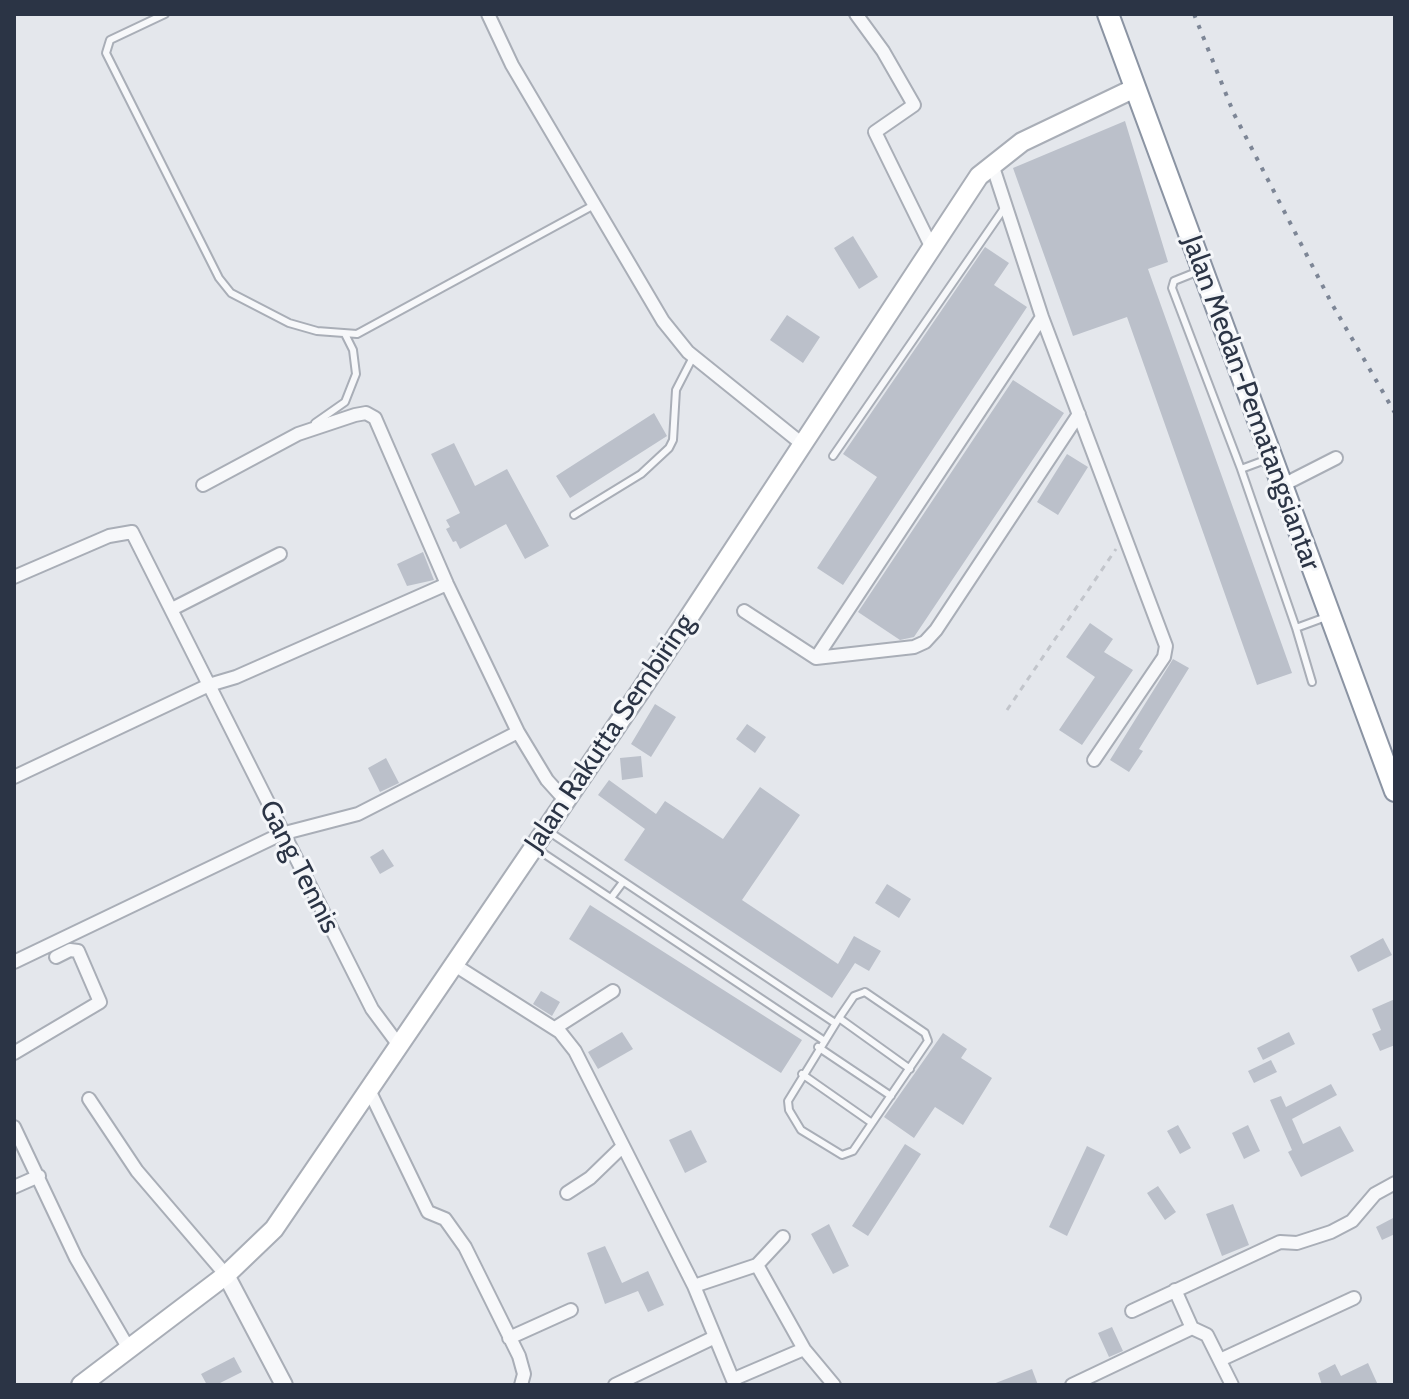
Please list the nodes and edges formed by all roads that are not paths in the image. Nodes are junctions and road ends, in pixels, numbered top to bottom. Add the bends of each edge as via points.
1 (165, 14) edge
2 (488, 14) edge
3 (856, 14) edge
4 (1108, 14) edge
5 (1135, 88) junction
6 (992, 164) junction
7 (594, 205) junction
8 (1005, 207) junction
9 (931, 246) junction
10 (1202, 270) junction
11 (1042, 317) junction
12 (345, 334) junction
13 (693, 357) junction
14 (1079, 414) junction
15 (298, 434) junction
16 (801, 443) junction
17 (833, 456) dead end
18 (1336, 458) dead end
19 (1271, 459) junction
20 (1241, 469) junction
21 (203, 485) dead end
22 (1281, 486) junction
23 (574, 515) dead end
24 (280, 554) dead end
25 (14, 577) edge
26 (447, 584) junction
27 (172, 609) junction
28 (744, 611) dead end
29 (1330, 616) junction
30 (1296, 628) junction
31 (816, 658) junction
32 (1312, 682) dead end
33 (209, 685) junction
34 (518, 732) junction
35 (1094, 760) dead end
36 (14, 777) edge
37 (1395, 791) edge
38 (565, 800) junction
39 (545, 829) junction
40 (281, 834) junction
41 (534, 847) junction
42 (623, 882) junction
43 (611, 898) junction
44 (56, 957) dead end
45 (14, 962) edge
46 (453, 964) junction
47 (613, 991) dead end
48 (837, 1020) junction
49 (555, 1028) junction
50 (823, 1040) junction
51 (398, 1044) junction
52 (818, 1047) junction
53 (14, 1053) edge
54 (910, 1069) junction
55 (802, 1074) junction
56 (370, 1092) junction
57 (891, 1096) junction
58 (89, 1099) dead end
59 (872, 1123) junction
60 (14, 1127) edge
61 (623, 1146) junction
62 (39, 1176) junction
63 (1395, 1183) edge
64 (14, 1187) edge
65 (567, 1193) dead end
66 (783, 1237) dead end
67 (757, 1265) junction
68 (226, 1275) junction
69 (694, 1286) junction
70 (1175, 1290) junction
71 (1354, 1298) dead end
72 (571, 1310) dead end
73 (1132, 1311) dead end
74 (1192, 1328) junction
75 (715, 1337) junction
76 (509, 1338) junction
77 (129, 1349) junction
78 (804, 1349) junction
79 (1220, 1360) junction
80 (735, 1382) edge
81 (81, 1385) edge
82 (284, 1385) edge
83 (521, 1385) edge
84 (615, 1385) edge
85 (834, 1385) edge
86 (1072, 1385) edge
87 (1232, 1385) edge

1 - 12 lane via 110,40 106,53 219,278 231,293 289,323
2 - 7 street
3 - 9 street via 914,105 875,132
4 - 5 highway, Jalan Medan-Pematangsiantar
5 - 6 main road, Jalan Rakutta Sembiring via 1022,142
5 - 10 highway, Jalan Medan-Pematangsiantar
6 - 8 street
6 - 9 main road, Jalan Rakutta Sembiring
7 - 12 lane via 357,334
7 - 13 street via 663,321
8 - 11 street
8 - 17 lane
9 - 16 main road, Jalan Rakutta Sembiring
10 - 19 highway, Jalan Medan-Pematangsiantar
10 - 20 lane via 1174,281 1172,288
11 - 14 street
11 - 31 street
12 - 15 lane via 357,363 345,402
13 - 16 street
13 - 23 lane via 676,390 669,448 641,474
14 - 31 street via 925,642
14 - 35 street via 1166,646 1164,657
15 - 21 street
15 - 26 street via 355,415 375,418
16 - 38 main road, Jalan Rakutta Sembiring
18 - 22 street
19 - 20 lane
19 - 22 highway, Jalan Medan-Pematangsiantar
20 - 30 lane
22 - 29 highway, Jalan Medan-Pematangsiantar
24 - 27 street
25 - 27 street, Gang Tennis via 128,531
26 - 33 street
26 - 34 street
27 - 33 street, Gang Tennis
28 - 31 street
29 - 30 lane
29 - 37 highway, Jalan Medan-Pematangsiantar
30 - 32 lane
33 - 36 street
33 - 40 street, Gang Tennis
34 - 38 street
34 - 40 street via 358,814
38 - 39 main road, Jalan Rakutta Sembiring
39 - 41 main road, Jalan Rakutta Sembiring
39 - 42 lane
40 - 45 street
40 - 51 street, Gang Tennis via 372,1009
41 - 43 lane
41 - 46 main road, Jalan Rakutta Sembiring
42 - 43 lane
42 - 48 lane
43 - 50 lane
44 - 53 street via 78,951 100,1002
46 - 49 street
46 - 51 main road, Jalan Rakutta Sembiring
47 - 49 street
48 - 50 lane
48 - 54 lane
48 - 54 lane via 858,993 865,992 925,1033 927,1044
49 - 61 street via 575,1051
50 - 52 lane
51 - 56 main road, Jalan Rakutta Sembiring
52 - 55 lane
52 - 57 lane
54 - 57 lane
55 - 59 lane
55 - 59 lane via 787,1106 801,1130 842,1155 853,1151
56 - 68 main road, Jalan Rakutta Sembiring via 274,1229
56 - 76 street via 428,1212 453,1227
57 - 59 lane
58 - 68 street via 137,1171
60 - 62 street
61 - 65 street
61 - 69 street
62 - 64 street
62 - 77 street via 76,1258
63 - 70 street via 1378,1192 1355,1219 1331,1232 1297,1243 1280,1242
66 - 67 street
67 - 69 street
67 - 78 street
68 - 77 main road, Jalan Rakutta Sembiring
68 - 82 street
69 - 75 street
70 - 73 street
70 - 74 street
71 - 79 street
72 - 76 street
74 - 79 street via 1202,1330
74 - 86 street
75 - 80 street
75 - 84 street
76 - 83 street via 522,1365
77 - 81 main road, Jalan Rakutta Sembiring
78 - 80 street
78 - 85 street
79 - 87 street

